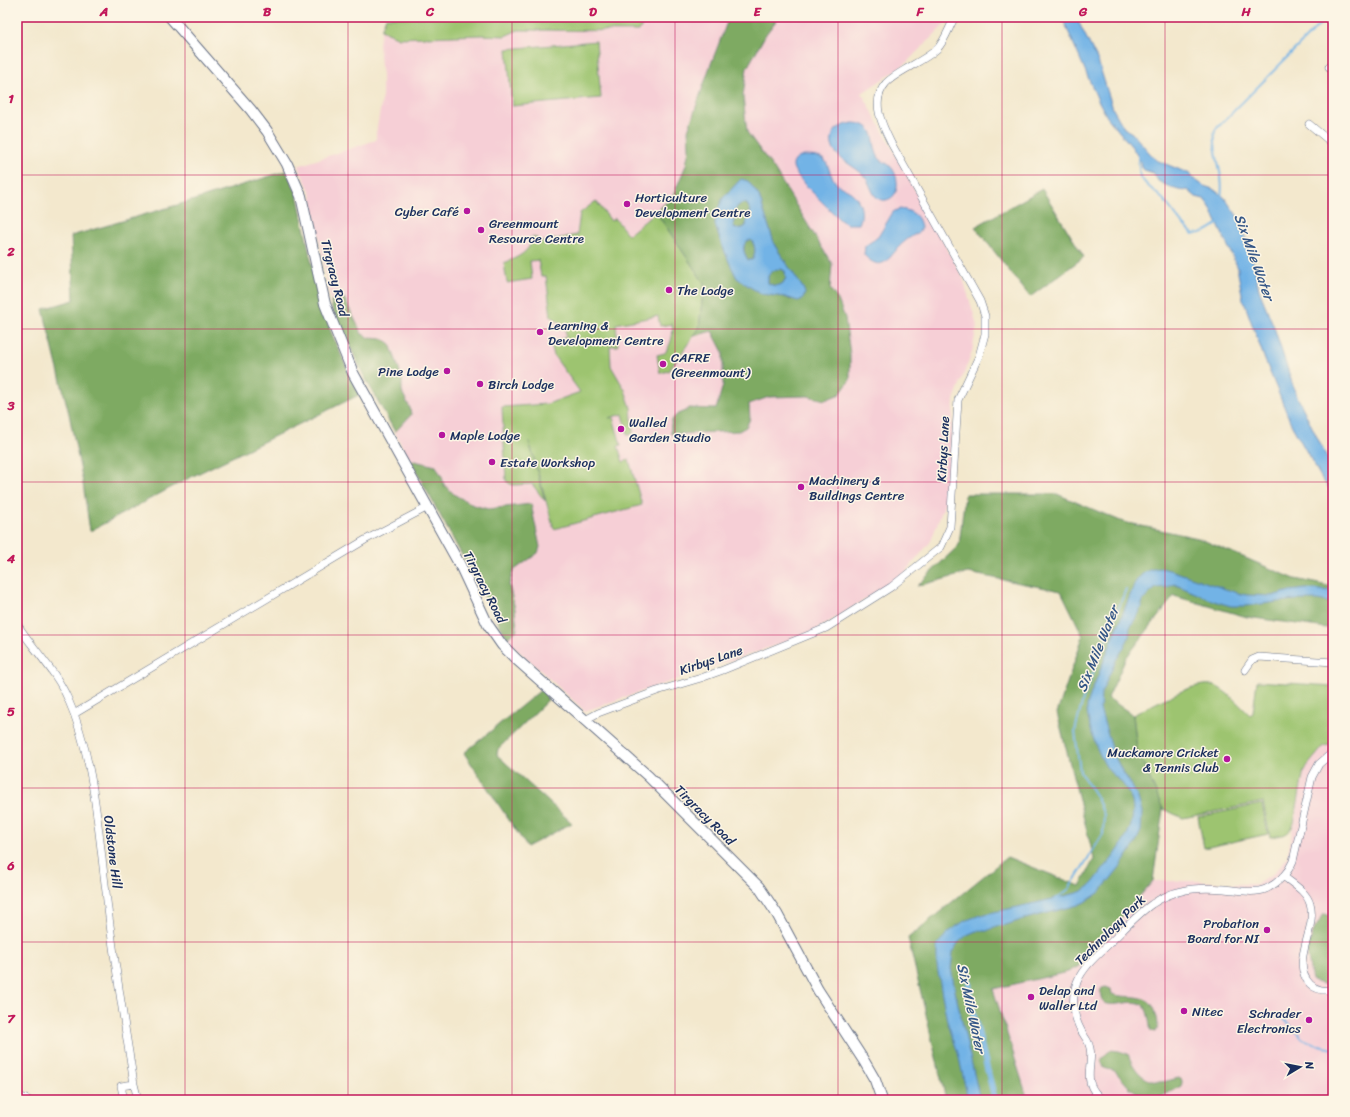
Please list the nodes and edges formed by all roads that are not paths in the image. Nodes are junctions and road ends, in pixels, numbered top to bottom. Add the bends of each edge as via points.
1 (170, 17) edge
2 (955, 17) edge
3 (1309, 124) dead end
4 (1333, 144) edge
5 (428, 507) junction
6 (17, 624) edge
7 (1333, 662) edge
8 (1245, 670) dead end
9 (74, 714) junction
10 (585, 720) junction
11 (1333, 752) edge
12 (1283, 876) junction
13 (1333, 990) edge
14 (134, 1084) junction
15 (17, 1095) edge
16 (28, 1100) edge
17 (124, 1100) edge
18 (138, 1100) edge
19 (882, 1100) edge
20 (1103, 1100) edge

1 - 5 street, Tirgracy Road via 251,110 287,164 301,196 322,292 335,331 353,373
2 - 10 street, Kirbys Lane via 937,49 886,83 878,102 878,113 888,136 974,290 985,316 983,345 958,400 950,527 946,539 941,547 891,587 826,628 716,673 657,691
3 - 4 street
5 - 9 street via 365,540
5 - 10 street, Tirgracy Road via 469,582 488,625 502,645
6 - 9 street, Oldstone Hill via 55,677
7 - 8 street via 1259,657 1252,660
9 - 14 street, Oldstone Hill via 90,773 112,943
10 - 19 street, Tirgracy Road via 648,776 759,887 777,914 822,996 867,1067
11 - 12 street, Technology Park via 1319,764 1312,777 1295,853 1291,866
12 - 13 street via 1305,895 1311,905 1312,917 1303,958 1305,976 1317,989
12 - 20 street, Technology Park via 1272,886 1260,890 1192,889 1162,898 1140,914 1084,970 1076,987 1074,1010 1078,1025 1089,1044 1090,1082 1095,1093
14 - 17 street via 121,1086
14 - 18 street, Oldstone Hill
15 - 16 street

